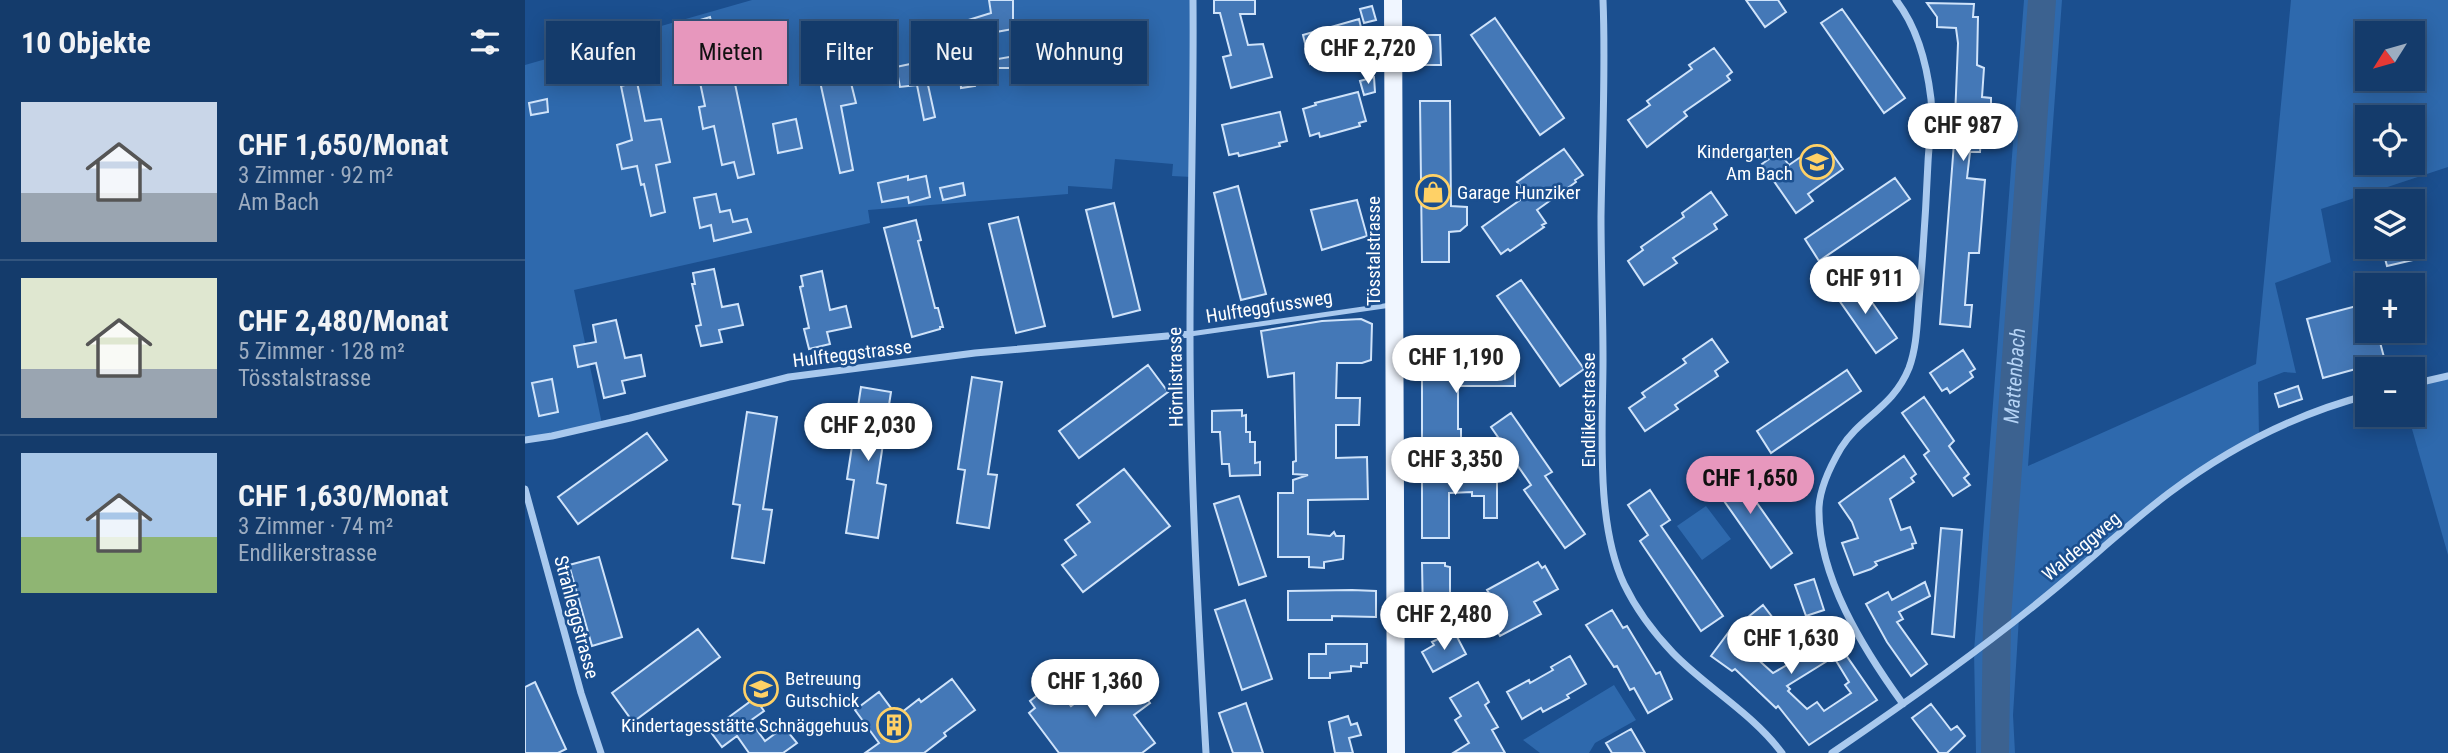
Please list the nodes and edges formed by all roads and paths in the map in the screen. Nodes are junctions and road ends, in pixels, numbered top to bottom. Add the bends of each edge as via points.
1 (1193, 0) edge
2 (1393, 0) edge
3 (1603, 0) edge
4 (1896, 0) edge
5 (1394, 305) junction
6 (1190, 334) junction
7 (2448, 376) edge
8 (2425, 381) edge
9 (2355, 399) edge
10 (525, 440) edge
11 (525, 489) edge
12 (1903, 704) junction
13 (601, 753) edge
14 (1206, 753) edge
15 (1396, 753) edge
16 (1781, 753) edge
17 (1832, 753) edge

1 - 6 street, Hörnlistrasse
2 - 5 main road, Tösstalstrasse
3 - 16 street, Endlikerstrasse via 1604,466 1613,556 1646,619 1674,653 1749,717
4 - 12 street via 1924,56 1931,101 1914,354 1894,395 1842,445 1819,505 1822,541 1842,600 1872,661
5 - 6 lane, Hulfteggfussweg
5 - 15 main road, Tösstalstrasse
6 - 10 street, Hulfteggstrasse via 975,353 789,377
6 - 14 street, Hörnlistrasse
7 - 8 street
9 - 12 street, Waldeggweg via 2303,415 2199,472 1961,663
11 - 13 street, Strahleggstrasse
12 - 17 street, Waldeggweg

